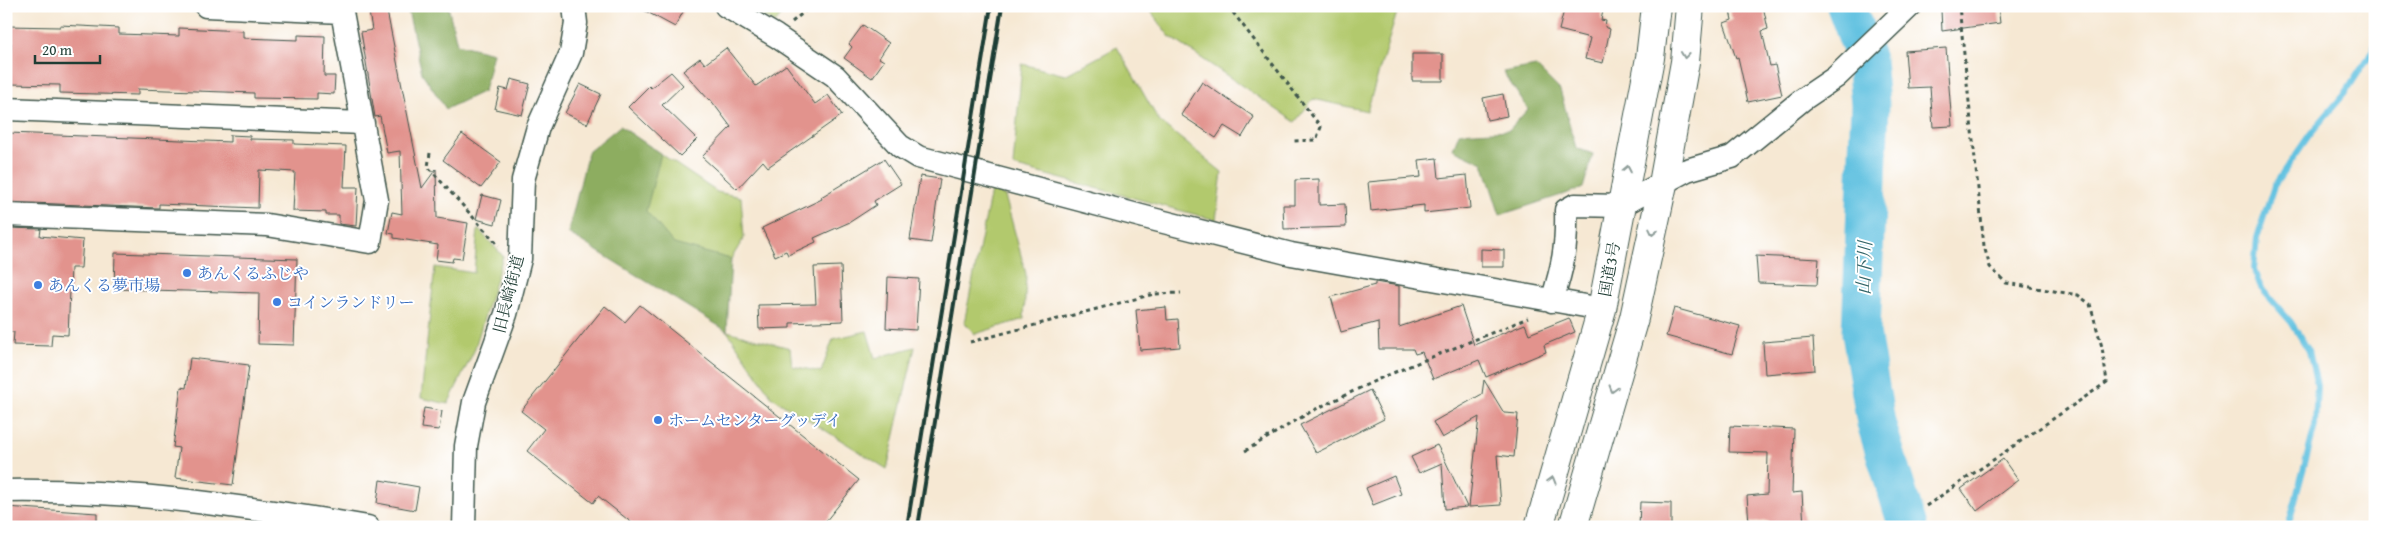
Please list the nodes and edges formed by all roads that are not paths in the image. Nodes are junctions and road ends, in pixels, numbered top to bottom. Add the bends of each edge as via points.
1 (206, 6) edge
2 (574, 6) edge
3 (726, 6) edge
4 (1656, 6) edge
5 (1690, 6) edge
6 (1910, 6) edge
7 (6, 109) edge
8 (363, 123) junction
9 (1663, 184) junction
10 (1620, 206) junction
11 (6, 215) edge
12 (1552, 301) junction
13 (1602, 309) junction
14 (6, 491) edge
15 (368, 527) edge
16 (464, 527) edge
17 (1539, 527) edge
18 (1574, 527) edge

1 - 8 street via 342,12
2 - 16 street, 旧長崎街道 via 576,23 571,53 538,127 523,180 520,259 506,314 474,402 466,446
3 - 12 street via 835,76 900,146 918,157 1292,254
10 -> 4 highway, 国道3号 via 1650,58
5 -> 9 highway, 国道3号 via 1685,62
6 - 9 street via 1844,69 1732,157 1687,170
7 - 8 street
8 - 11 street via 377,200 370,242 267,225
9 - 10 street
9 -> 18 highway, 国道3号 via 1634,318
10 - 12 street via 1575,205 1566,210 1564,264
10 - 13 highway, 国道3号
12 - 13 street
17 -> 13 highway, 国道3号
14 - 15 street via 123,494 248,507

